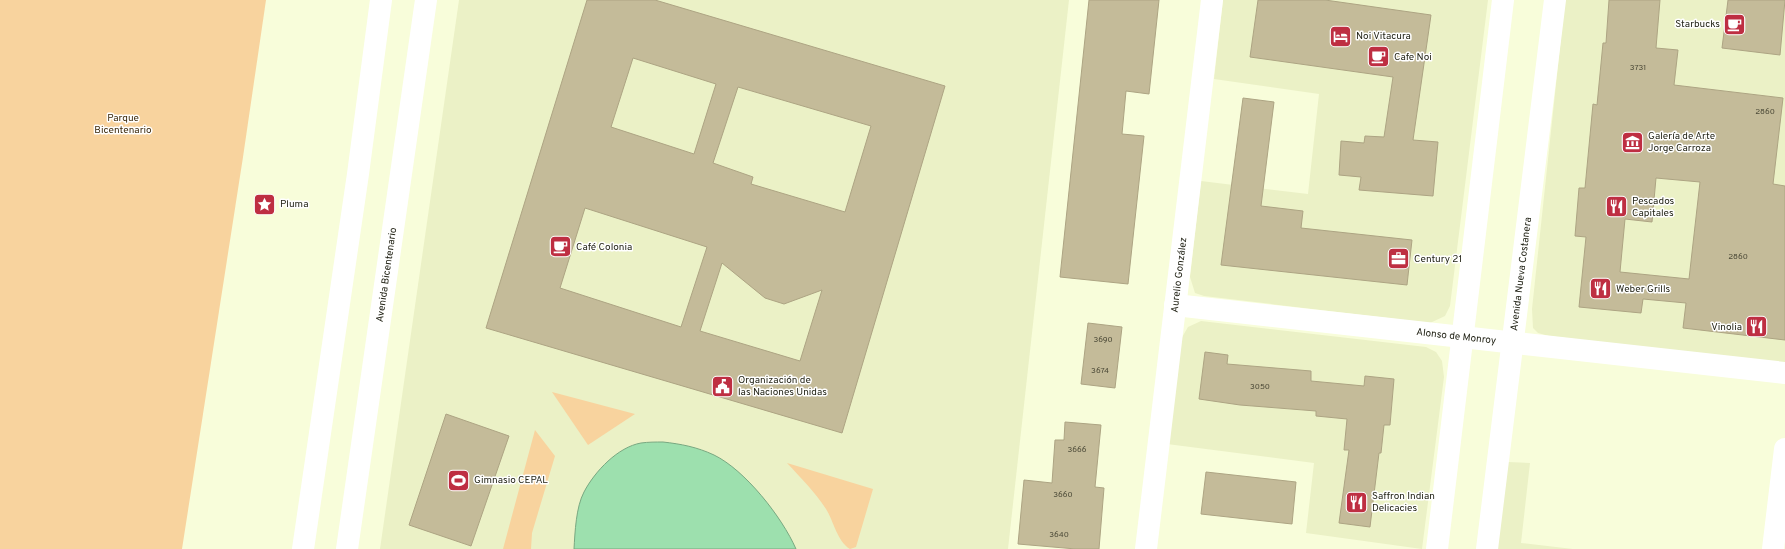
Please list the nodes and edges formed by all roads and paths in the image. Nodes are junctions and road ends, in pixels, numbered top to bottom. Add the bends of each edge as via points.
1 (381, 0) edge
2 (426, 0) edge
3 (1212, 0) edge
4 (1503, 0) edge
5 (1555, 0) edge
6 (1175, 305) junction
7 (1462, 336) junction
8 (1512, 342) junction
9 (1785, 373) edge
10 (1785, 449) edge
11 (303, 549) edge
12 (347, 549) edge
13 (1146, 549) edge
14 (1437, 549) edge
15 (1486, 549) edge
16 (1773, 549) edge

1 - 11 main road
2 - 12 main road, Avenida Bicentenario
3 - 6 main road, Aurelio González
4 - 7 main road
5 - 8 main road, Avenida Nueva Costanera
6 - 7 main road, Alonso de Monroy
6 - 13 main road, Aurelio González
7 - 8 main road, Alonso de Monroy
7 - 14 main road
8 - 9 main road, Alonso de Monroy
8 - 15 main road, Avenida Nueva Costanera
10 - 16 main road

